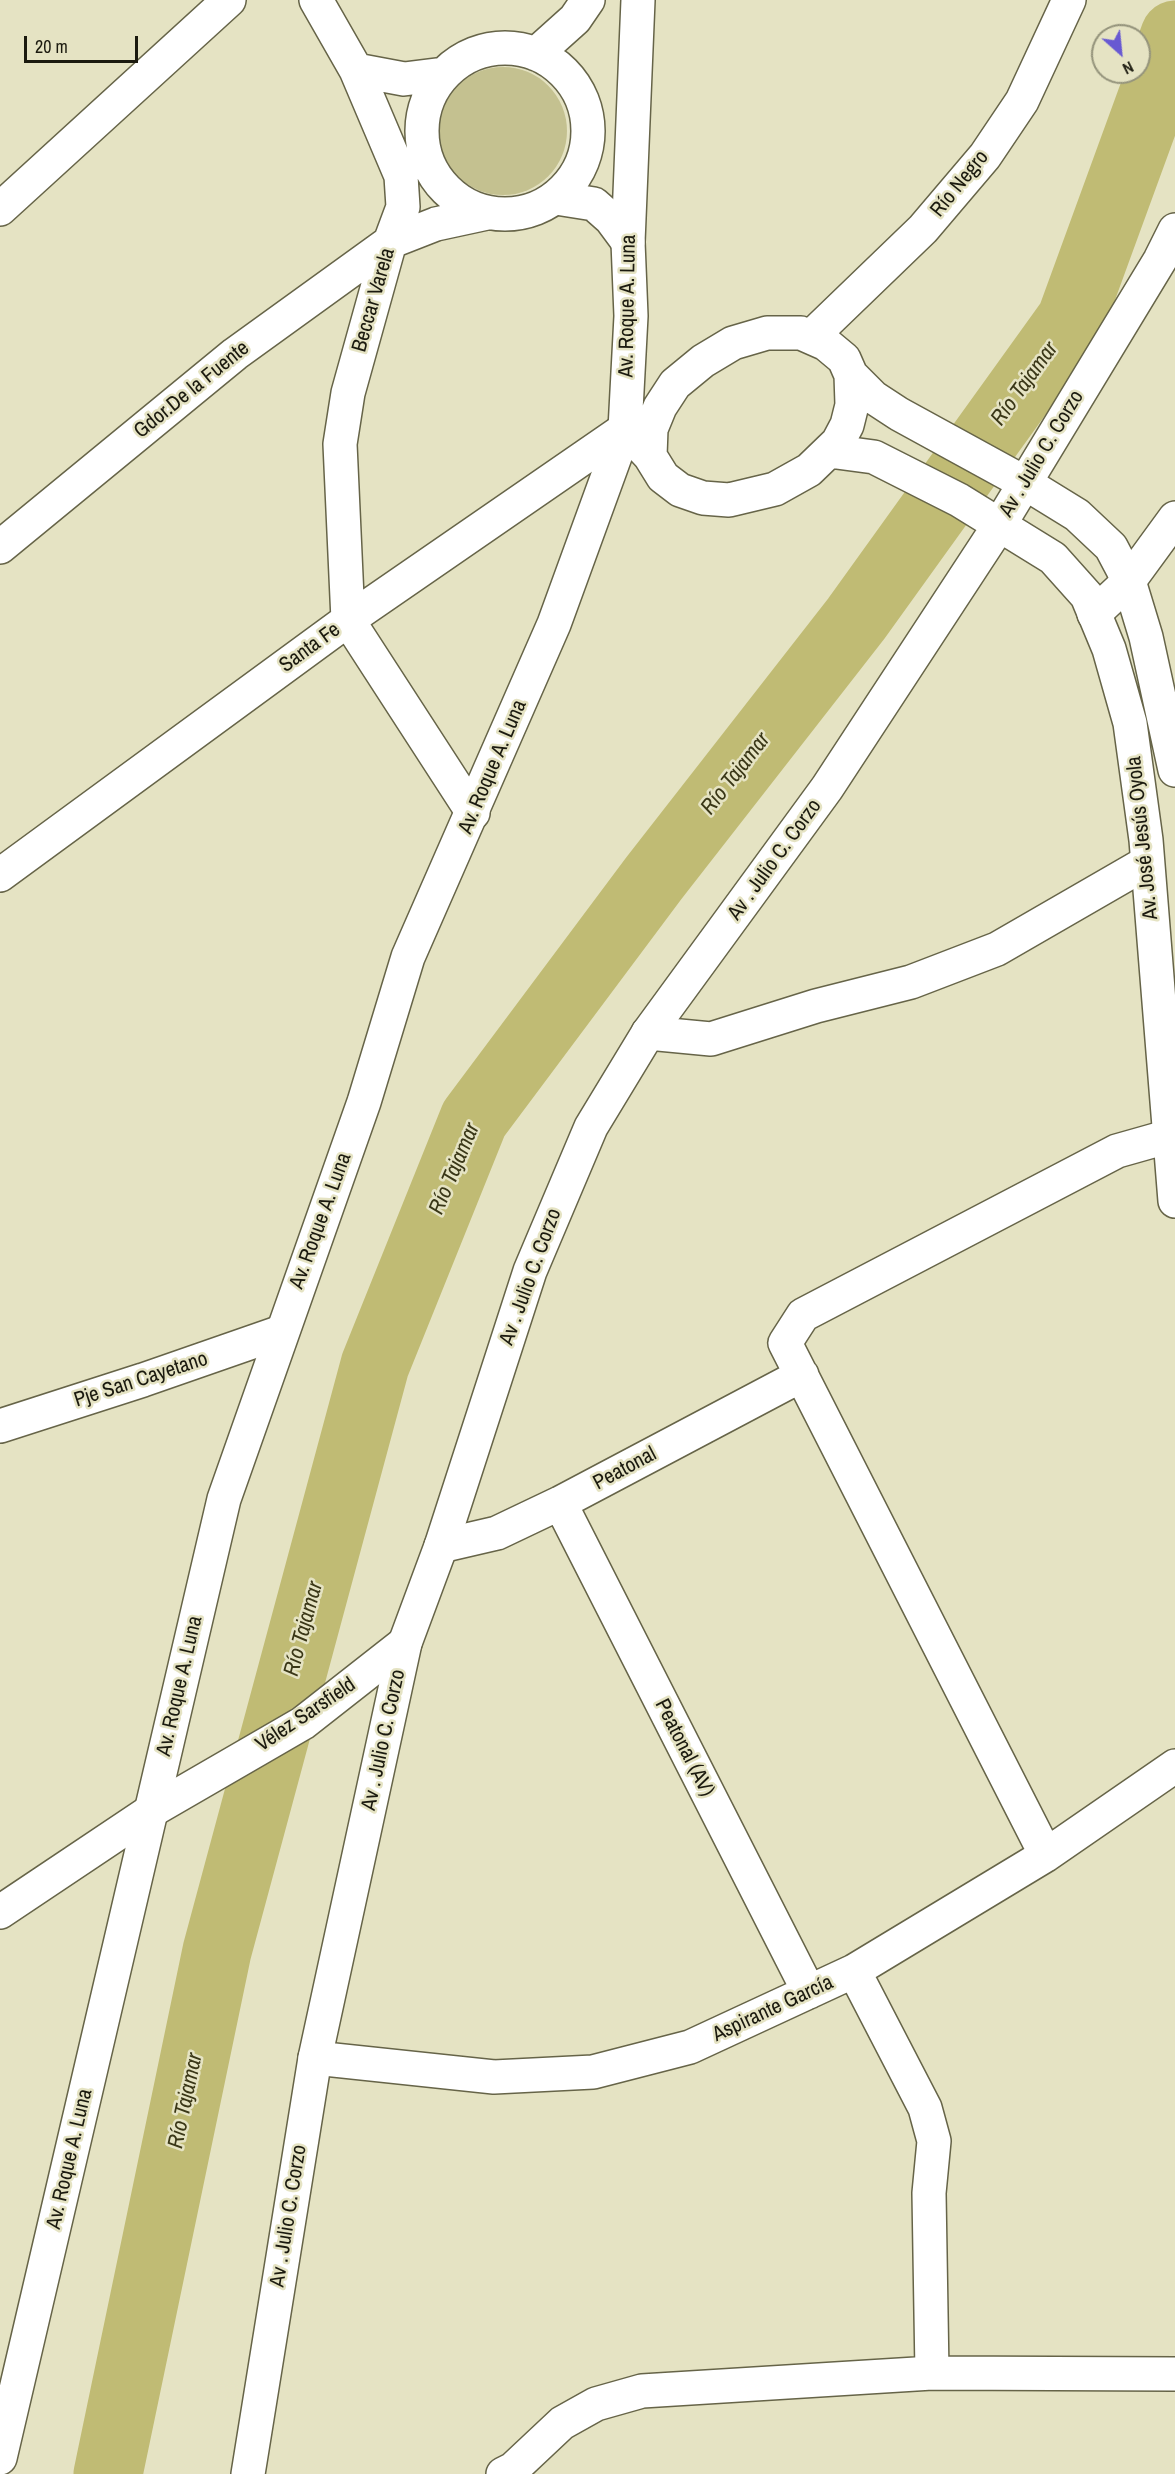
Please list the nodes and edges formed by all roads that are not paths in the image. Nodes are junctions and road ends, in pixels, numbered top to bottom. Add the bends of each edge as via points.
1 (230, 0) edge
2 (316, 0) edge
3 (588, 0) edge
4 (638, 0) edge
5 (1069, 0) edge
6 (536, 54) junction
7 (356, 70) junction
8 (444, 74) junction
9 (556, 198) junction
10 (0, 209) edge
11 (487, 213) junction
12 (1175, 230) edge
13 (390, 242) junction
14 (628, 242) junction
15 (811, 338) junction
16 (851, 375) junction
17 (675, 384) junction
18 (625, 429) junction
19 (829, 451) junction
20 (650, 456) junction
21 (1025, 483) junction
22 (1175, 518) edge
23 (1000, 524) junction
24 (0, 547) edge
25 (1129, 581) junction
26 (1095, 614) junction
27 (348, 620) junction
28 (1175, 770) edge
29 (473, 813) junction
30 (1146, 863) junction
31 (0, 875) edge
32 (648, 1033) junction
33 (1170, 1136) junction
34 (1175, 1200) edge
35 (281, 1332) junction
36 (802, 1375) junction
37 (0, 1426) edge
38 (560, 1503) junction
39 (441, 1546) junction
40 (405, 1643) junction
41 (1175, 1766) edge
42 (151, 1811) junction
43 (1046, 1855) junction
44 (0, 1912) edge
45 (854, 1971) junction
46 (809, 1992) junction
47 (315, 2058) junction
48 (932, 2373) junction
49 (1175, 2374) edge
50 (0, 2458) edge
51 (248, 2474) edge
52 (503, 2474) edge

1 - 10 street
2 - 7 street, Beccar Varela
3 - 6 street via 575,19
4 - 14 street, Av. Roque A. Luna
5 - 15 street, Río Negro via 1022,101 985,156 923,229
6 - 8 street via 512,48 486,50 463,59
6 - 9 street via 558,66 575,85 585,107 588,133 584,157 573,179
7 - 8 street via 404,79
7 - 13 street, Beccar Varela via 401,176 403,207
8 - 11 street via 429,95 422,119 422,144 437,181 451,196
9 - 11 street via 511,215
9 - 14 street via 594,204
11 - 13 street, Gdor.De la Fuente via 436,224
12 - 21 street, Av . Julio C. Corzo
13 - 24 street, Gdor.De la Fuente via 235,354
13 - 27 street, Beccar Varela via 348,393 340,444
14 - 18 street, Av. Roque A. Luna via 631,316
15 - 16 street via 844,359
15 - 17 street via 801,333 767,333 733,343
16 - 19 street via 852,405 847,425
16 - 21 street via 873,397 899,414
17 - 18 street, Santa Fe
17 - 20 street via 651,429
18 - 20 street
18 - 27 street, Santa Fe
18 - 29 street, Av. Roque A. Luna via 554,624
19 - 20 street via 809,470 775,489 729,500 703,498 680,490 663,477
19 - 23 street, Av. José Jesús Oyola via 874,457
21 - 23 street, Av . Julio C. Corzo
21 - 25 street via 1077,515 1111,547
22 - 25 street
23 - 26 street, Av. José Jesús Oyola via 1053,558 1087,596
23 - 32 street, Av . Julio C. Corzo via 827,788
25 - 26 street
25 - 28 street via 1146,637
26 - 30 street, Av. José Jesús Oyola via 1130,723
27 - 29 street
27 - 31 street, Santa Fe
29 - 35 street, Av. Roque A. Luna via 408,957 364,1102
30 - 32 street via 997,949 911,982 711,1039
30 - 33 street, Av. José Jesús Oyola
32 - 39 street, Av . Julio C. Corzo via 591,1127 530,1271
33 - 34 street, Av. José Jesús Oyola
33 - 36 street via 1117,1151 803,1315 784,1343
35 - 37 street, Pje San Cayetano
35 - 42 street, Av. Roque A. Luna via 224,1499
36 - 38 street, Peatonal
36 - 43 street
38 - 39 street, Peatonal via 497,1533
38 - 46 street, Peatonal (AV)
39 - 40 street, Av . Julio C. Corzo
40 - 42 street, Vélez Sarsfield via 303,1723
40 - 47 street, Av . Julio C. Corzo
41 - 43 street, Aspirante García
42 - 44 street, Vélez Sarsfield
42 - 50 street, Av. Roque A. Luna
43 - 45 street, Aspirante García
45 - 46 street, Aspirante García
45 - 48 street via 925,2108 934,2141 929,2193
46 - 47 street, Aspirante García via 690,2047 593,2072 495,2077
47 - 51 street, Av . Julio C. Corzo
48 - 49 street
48 - 52 street via 642,2391 596,2404 562,2423

